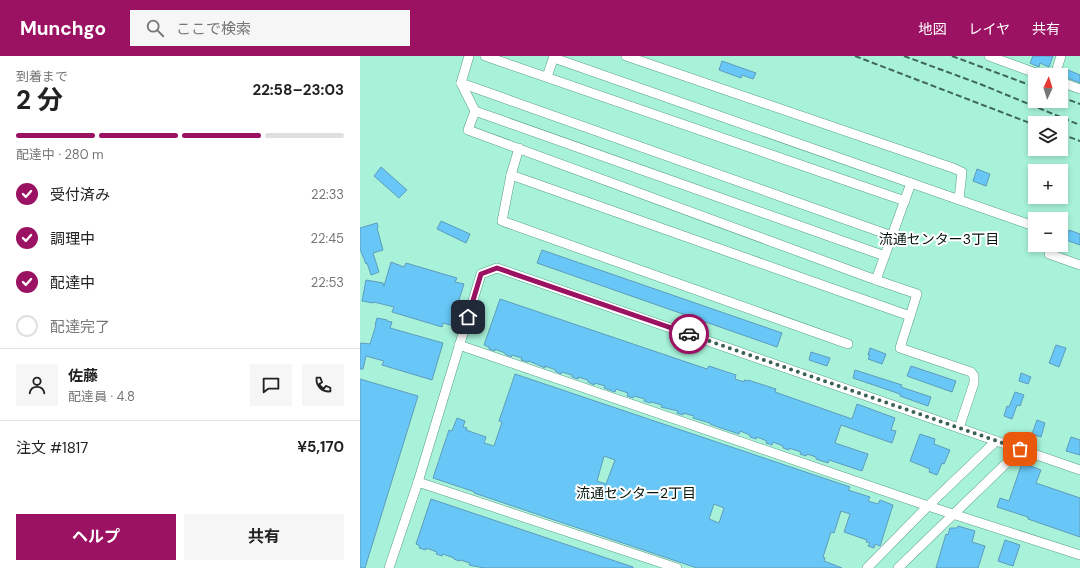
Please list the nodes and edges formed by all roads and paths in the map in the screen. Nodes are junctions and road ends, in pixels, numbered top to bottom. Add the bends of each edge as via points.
1 (469, 56) edge
2 (485, 56) edge
3 (626, 56) edge
4 (990, 56) edge
5 (1061, 56) edge
6 (554, 57) edge
7 (1057, 68) edge
8 (1028, 70) edge
9 (547, 78) junction
10 (461, 83) junction
11 (1068, 85) edge
12 (1080, 89) edge
13 (475, 111) junction
14 (519, 148) junction
15 (511, 176) junction
16 (911, 183) junction
17 (959, 200) junction
18 (905, 201) junction
19 (1028, 224) dead end
20 (892, 236) junction
21 (1049, 254) dead end
22 (885, 256) junction
23 (1080, 265) edge
24 (876, 280) junction
25 (910, 316) junction
26 (848, 344) dead end
27 (459, 345) junction
28 (959, 428) junction
29 (996, 441) junction
30 (1020, 449) junction
31 (1080, 470) edge
32 (418, 482) junction
33 (928, 506) junction
34 (952, 514) junction
35 (1080, 554) edge
36 (389, 568) edge
37 (677, 568) edge
38 (867, 568) edge
39 (898, 568) edge

1 - 10 street
2 - 9 street
3 - 17 street via 953,168 962,172
4 - 8 street
5 - 7 street
6 - 9 street
6 - 16 street
9 - 18 street
10 - 13 street
10 - 20 street
11 - 12 street
13 - 14 street via 468,130
13 - 22 street
14 - 15 street
14 - 24 street
15 - 25 street
15 - 26 street via 502,221
16 - 17 street
16 - 18 street
17 - 19 street
18 - 20 street
20 - 22 street
21 - 23 street
22 - 24 street
24 - 25 street via 917,294
25 - 28 street via 900,348 971,372 974,376
27 - 28 street via 481,274 497,268
27 - 32 street
27 - 33 street
28 - 29 street
29 - 30 street
29 - 33 street
30 - 31 street
30 - 34 street
32 - 36 street
32 - 37 street
33 - 34 street
33 - 38 street
34 - 35 street
34 - 39 street

